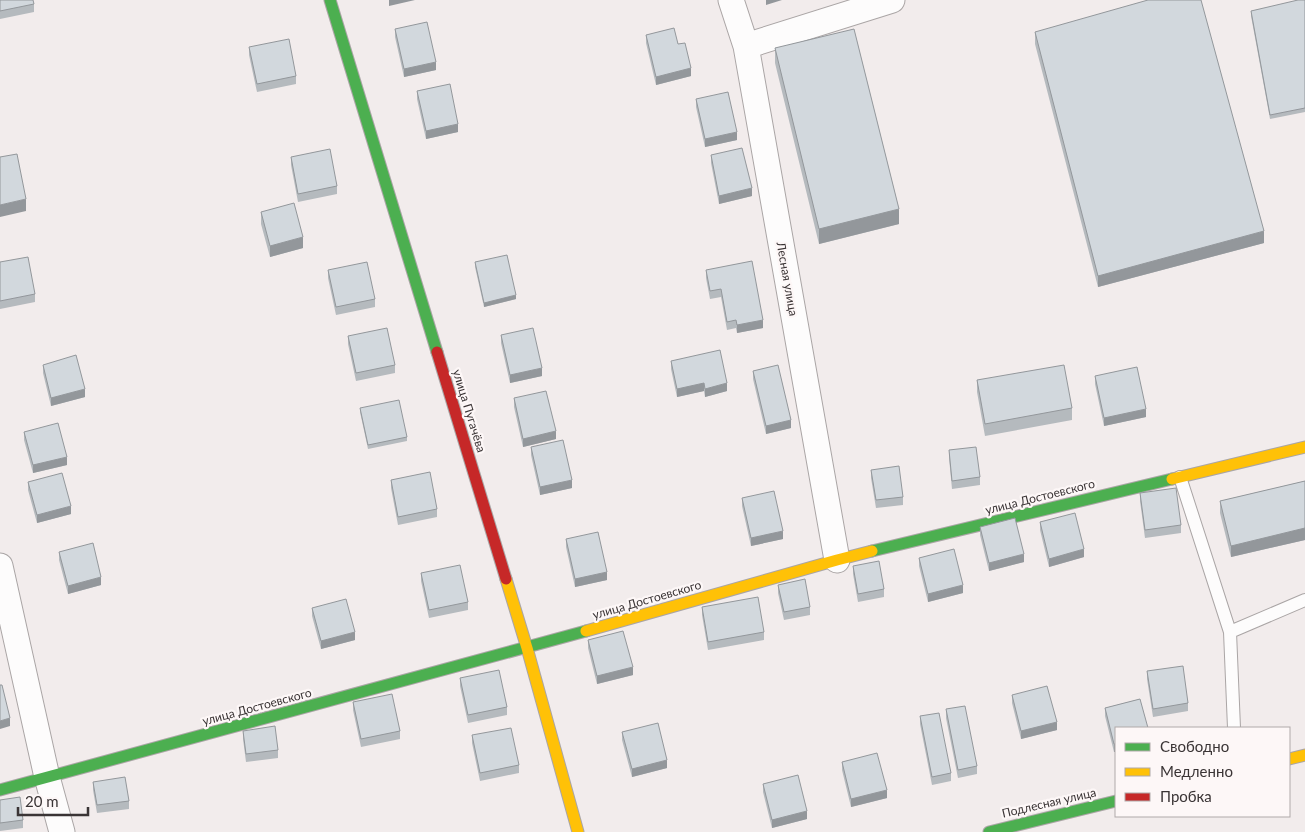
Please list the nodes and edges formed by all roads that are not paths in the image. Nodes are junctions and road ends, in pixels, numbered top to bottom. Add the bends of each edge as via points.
1 (330, 0) edge
2 (731, 0) edge
3 (892, 0) edge
4 (746, 46) junction
5 (1305, 447) edge
6 (1180, 477) junction
7 (837, 560) junction
8 (0, 566) edge
9 (1305, 600) edge
10 (1230, 632) junction
11 (527, 648) junction
12 (1234, 727) edge
13 (1305, 755) edge
14 (1290, 759) edge
15 (47, 777) junction
16 (0, 790) edge
17 (1115, 801) edge
18 (62, 832) edge
19 (578, 832) edge
20 (989, 832) edge

1 - 11 street, улица Пугачёва
2 - 4 street, Лесная улица
3 - 4 street
4 - 7 street, Лесная улица
5 - 6 street, улица Достоевского
6 - 7 street, улица Достоевского
6 - 10 lane
7 - 11 street, улица Достоевского
8 - 15 street
9 - 10 lane
10 - 12 lane
11 - 15 street, улица Достоевского
11 - 19 street, улица Пугачёва
13 - 14 street
15 - 16 street, улица Достоевского
15 - 18 street
17 - 20 street, Подлесная улица

